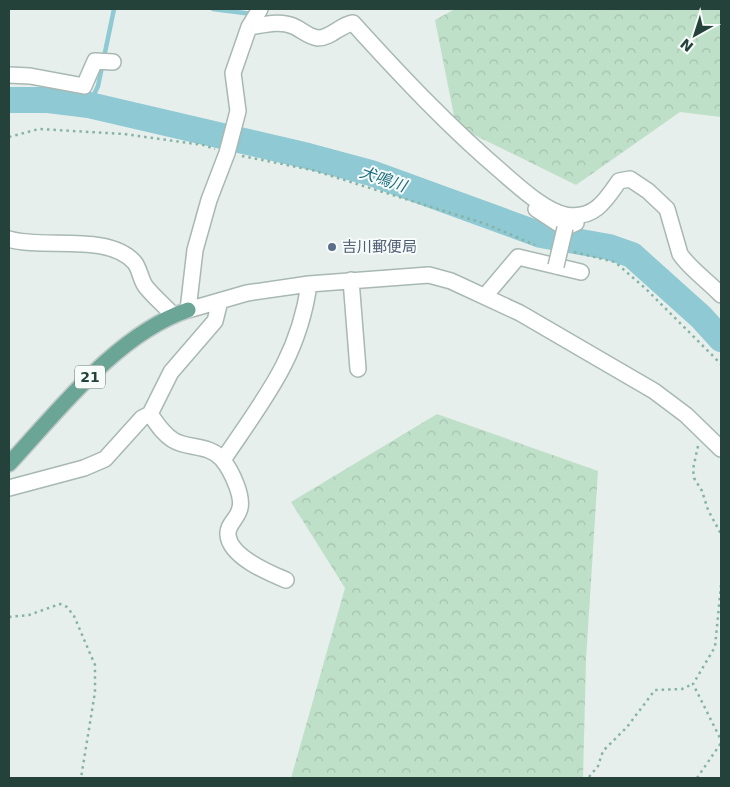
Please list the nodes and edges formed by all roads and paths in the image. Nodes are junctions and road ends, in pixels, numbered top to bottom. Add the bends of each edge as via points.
1 (356, 16) edge
2 (254, 18) edge
3 (107, 62) dead end
4 (9, 75) edge
5 (9, 137) edge
6 (227, 153) junction
7 (525, 192) junction
8 (586, 213) junction
9 (565, 228) junction
10 (9, 239) edge
11 (538, 246) dead end
12 (565, 251) dead end
13 (556, 266) junction
14 (581, 272) dead end
15 (350, 280) junction
16 (309, 284) junction
17 (721, 295) edge
18 (485, 296) junction
19 (220, 301) junction
20 (188, 310) junction
21 (173, 315) junction
22 (721, 364) edge
23 (358, 369) dead end
24 (150, 414) junction
25 (706, 434) junction
26 (721, 449) edge
27 (223, 460) junction
28 (9, 464) edge
29 (9, 488) edge
30 (721, 534) edge
31 (286, 580) dead end
32 (721, 585) edge
33 (9, 617) edge
34 (693, 684) junction
35 (721, 742) edge
36 (589, 777) dead end
37 (81, 778) edge
38 (697, 778) edge

1 - 2 street via 326,37 315,38 292,25 269,24
1 - 7 street via 443,119
2 - 6 street via 233,73 238,111
3 - 4 street via 95,61 84,86
5 - 6 path via 39,129 124,134 203,145
6 - 11 path via 312,170 486,224
6 - 20 street via 194,250
7 - 8 street via 565,215
7 - 9 street via 526,201
8 - 9 street via 582,220
8 - 17 street via 600,207 619,181 630,179 648,190 667,209 680,254
9 - 13 street, bridge
10 - 21 street via 91,244 119,252 135,263 146,287
12 - 22 path via 615,262
13 - 14 street
13 - 18 street via 518,256
15 - 16 street
15 - 18 street via 429,275
15 - 23 street
16 - 19 street via 278,287
16 - 27 street via 291,354 270,392
18 - 25 street via 654,391
19 - 20 street
19 - 24 street via 215,321 170,372
20 - 21 main road, 21
21 - 28 main road, 21 via 129,343 104,364
24 - 27 street via 174,441 214,452
24 - 29 street via 142,418 105,459 84,468
25 - 26 street
25 - 30 path via 698,445 694,478
27 - 31 street via 242,502 229,527 230,542 248,563
32 - 34 path via 716,647
33 - 37 path via 29,615 60,604 68,607 96,665 95,692
34 - 35 path
34 - 36 path via 682,689 655,690 627,727 603,751 598,766
35 - 38 path

